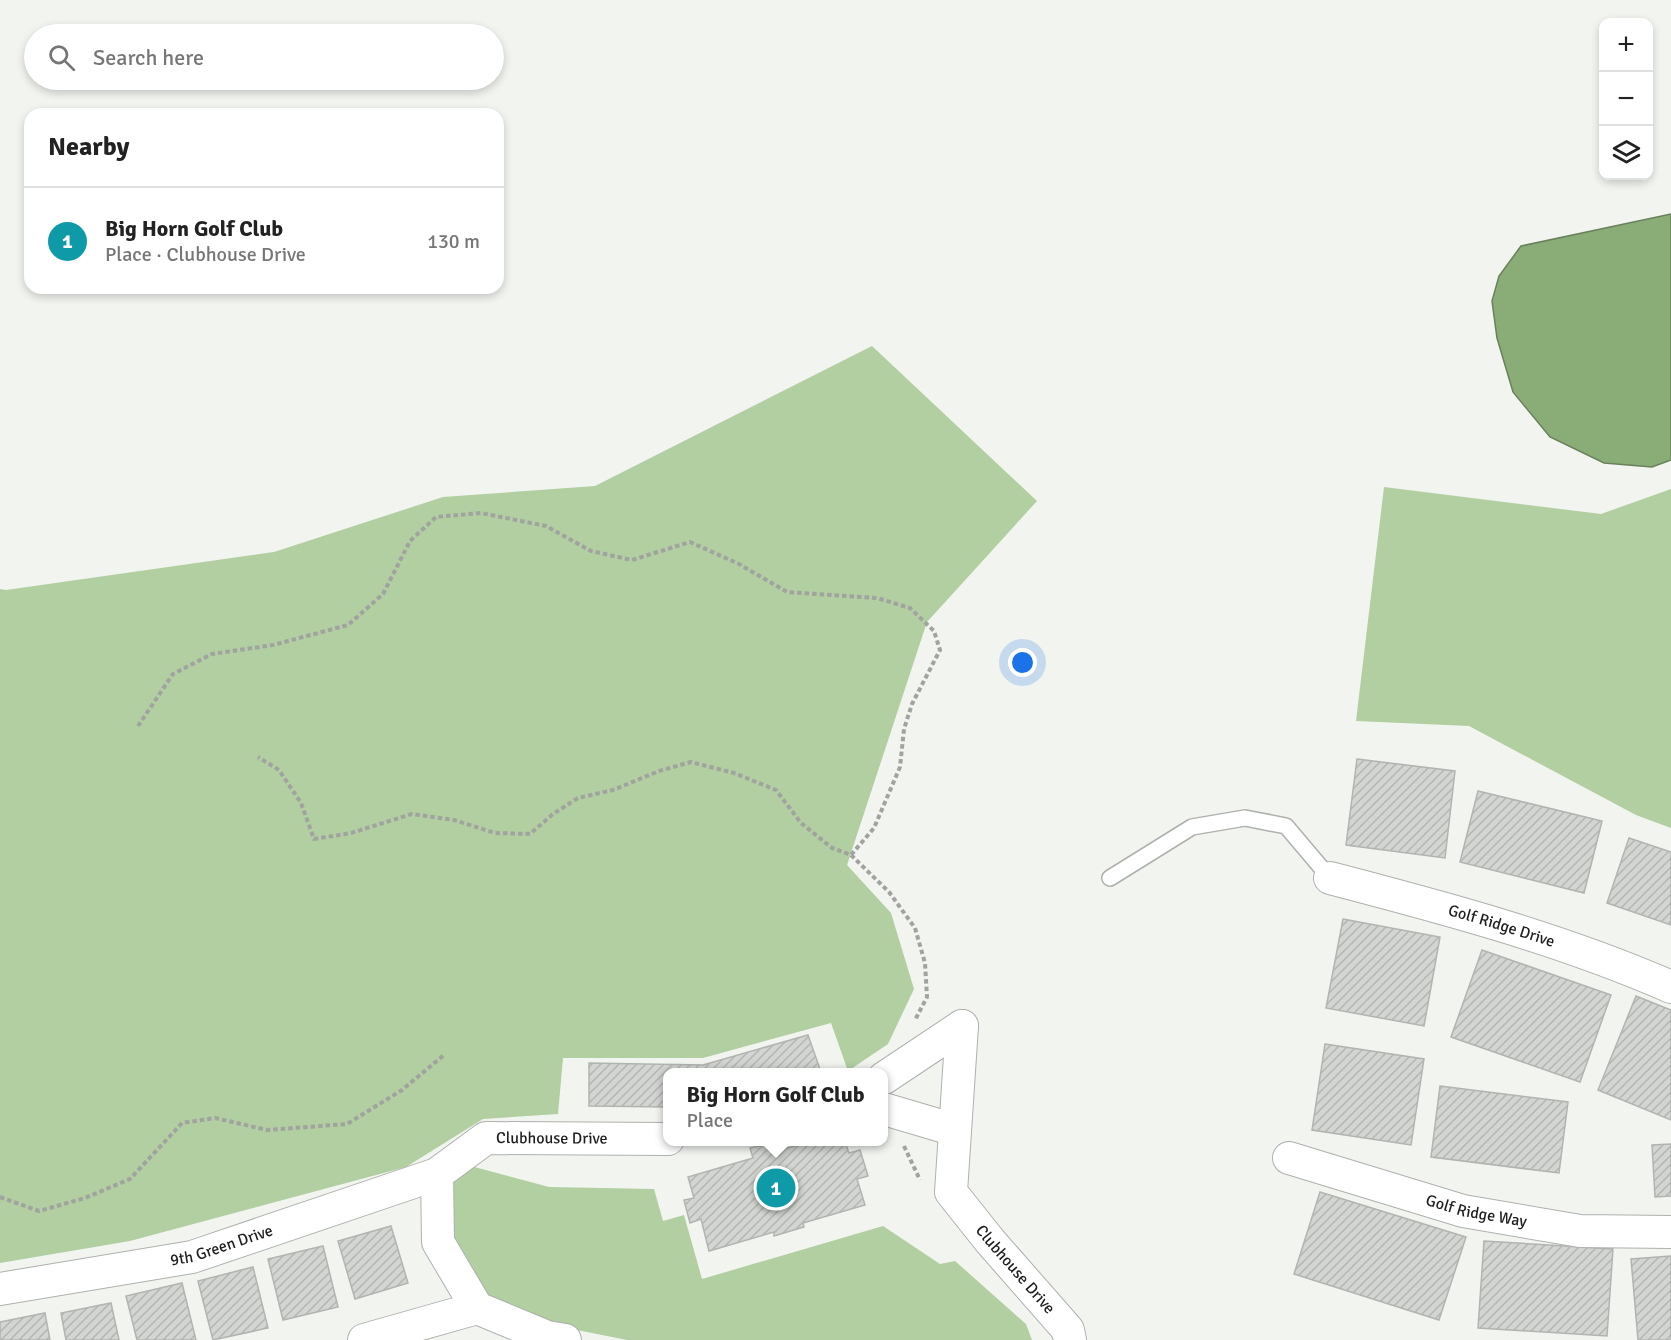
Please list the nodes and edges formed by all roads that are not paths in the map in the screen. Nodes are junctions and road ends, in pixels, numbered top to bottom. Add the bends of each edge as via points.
1 (1110, 878) dead end
2 (1330, 878) joint
3 (1671, 987) edge
4 (888, 1075) edge
5 (888, 1110) edge
6 (955, 1130) junction
7 (663, 1139) edge
8 (1289, 1158) dead end
9 (437, 1174) junction
10 (1671, 1232) edge
11 (0, 1289) edge
12 (477, 1308) junction
13 (364, 1340) edge
14 (565, 1340) edge
15 (1070, 1340) edge

1 - 2 lane via 1192,827 1245,818 1286,825
2 - 3 street, Golf Ridge Drive via 1484,918
4 - 6 street, Clubhouse Drive via 962,1026
5 - 6 street
6 - 15 street, Clubhouse Drive via 951,1192 1068,1330
7 - 9 street, Clubhouse Drive via 486,1138
8 - 10 street, Golf Ridge Way via 1462,1211 1580,1231
9 - 11 street, 9th Green Drive via 192,1257
9 - 12 street via 438,1242
12 - 13 street
12 - 14 street via 547,1337

